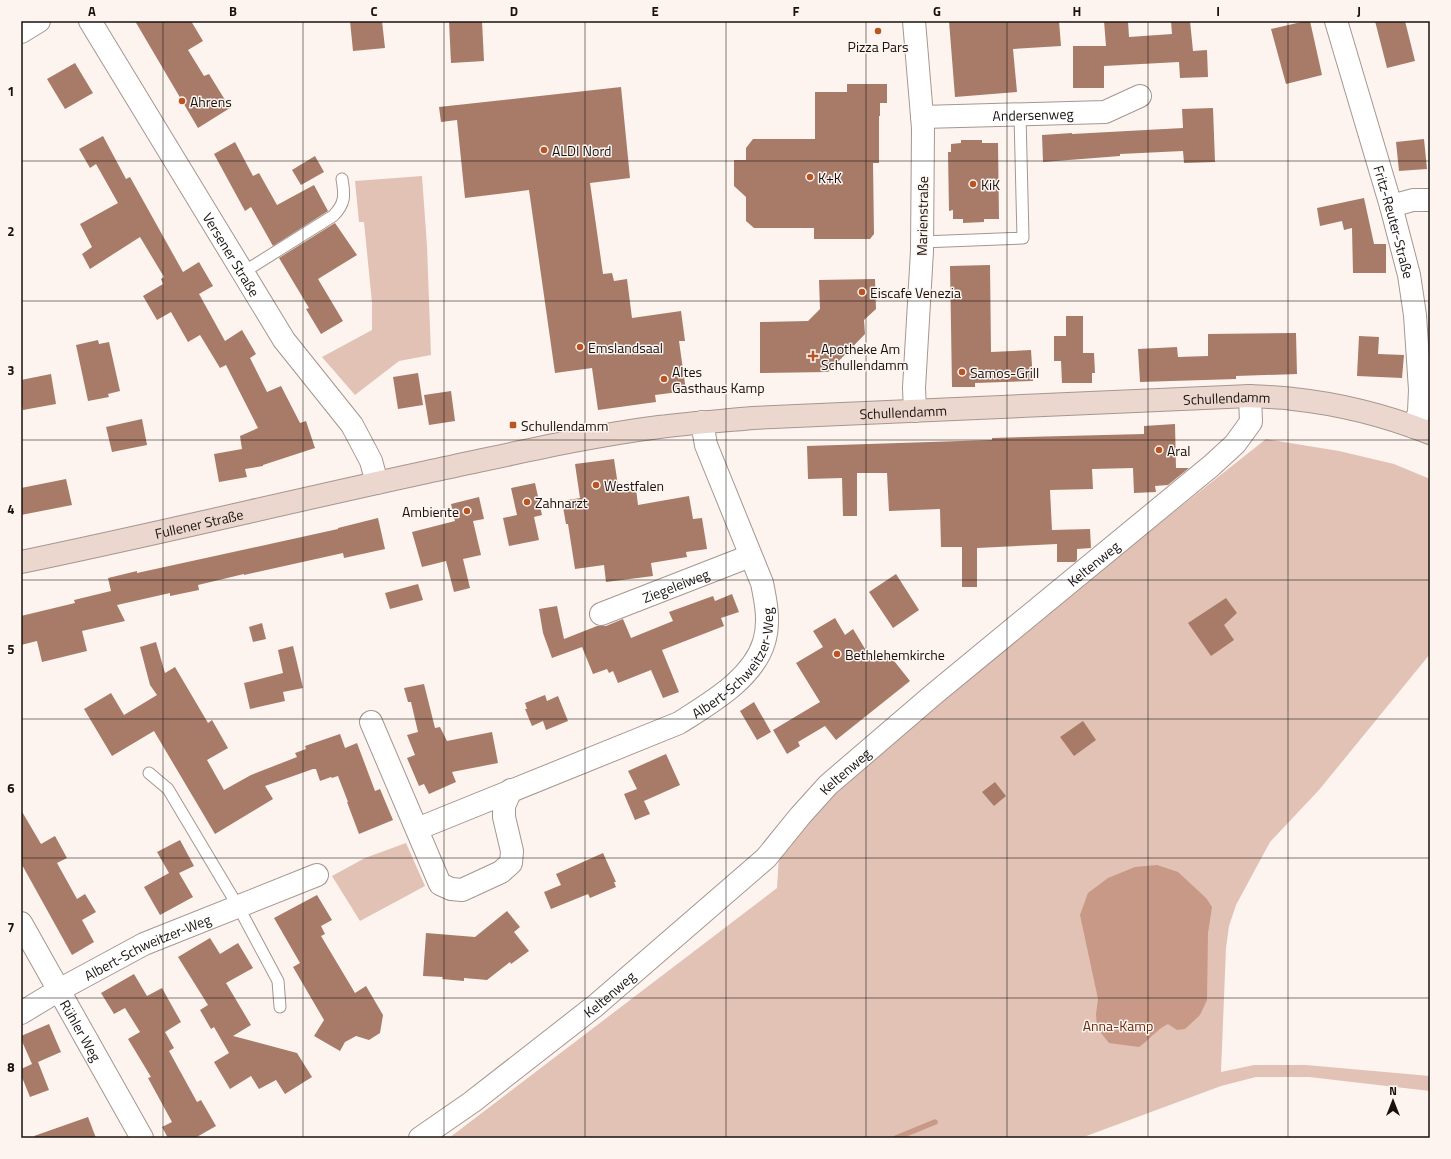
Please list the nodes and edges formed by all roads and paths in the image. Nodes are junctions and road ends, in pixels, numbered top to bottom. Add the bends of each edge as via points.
1 (40, 21) edge
2 (90, 21) edge
3 (914, 21) edge
4 (1336, 21) edge
5 (21, 32) edge
6 (1140, 96) dead end
7 (1020, 115) junction
8 (922, 117) junction
9 (342, 179) dead end
10 (1430, 200) edge
11 (1390, 206) junction
12 (922, 242) junction
13 (242, 273) junction
14 (1250, 396) junction
15 (915, 411) junction
16 (702, 422) junction
17 (1422, 430) edge
18 (377, 483) junction
19 (750, 556) junction
20 (21, 562) edge
21 (601, 614) dead end
22 (371, 722) dead end
23 (149, 773) dead end
24 (511, 790) junction
25 (417, 829) junction
26 (317, 875) dead end
27 (239, 908) junction
28 (21, 923) edge
29 (59, 990) junction
30 (280, 1007) dead end
31 (21, 1013) edge
32 (142, 1138) edge
33 (420, 1138) edge

1 - 5 street
2 - 13 street, Versener Straße
3 - 8 street, Marienstraße
4 - 11 street, Fritz-Reuter-Straße
6 - 7 street, Andersenweg via 1105,112
7 - 8 street, Andersenweg
7 - 12 lane via 1022,238
8 - 12 street, Marienstraße
9 - 13 lane via 345,193 340,209 333,216
10 - 11 street via 1413,200
11 - 17 street, Fritz-Reuter-Straße via 1409,275 1415,315
12 - 15 street, Marienstraße
13 - 18 street, Versener Straße via 284,340 352,425 371,461
14 - 15 main road, Schullendamm
14 - 17 main road, Schullendamm via 1338,406 1370,413
14 - 33 street, Keltenweg via 1251,422 1236,444 828,785 766,858 595,1006 472,1102
15 - 16 main road, Schullendamm
16 - 18 main road, Schullendamm via 582,439
16 - 19 street, Albert-Schweitzer-Weg via 706,444
18 - 20 main road, Fullener Straße via 161,533
19 - 21 street, Ziegeleiweg
19 - 24 street, Albert-Schweitzer-Weg via 762,584 767,621 764,641 755,661 744,676 709,704 679,723
22 - 25 street
23 - 27 lane via 168,789
24 - 25 street, Albert-Schweitzer-Weg
24 - 25 street via 504,806 504,816 512,851 511,863 501,872 462,890 440,884
26 - 27 street, Albert-Schweitzer-Weg
27 - 29 street, Albert-Schweitzer-Weg via 144,944
27 - 30 lane via 278,982
28 - 29 street, Rühler Weg
29 - 31 street, Albert-Schweitzer-Weg
29 - 32 street, Rühler Weg

